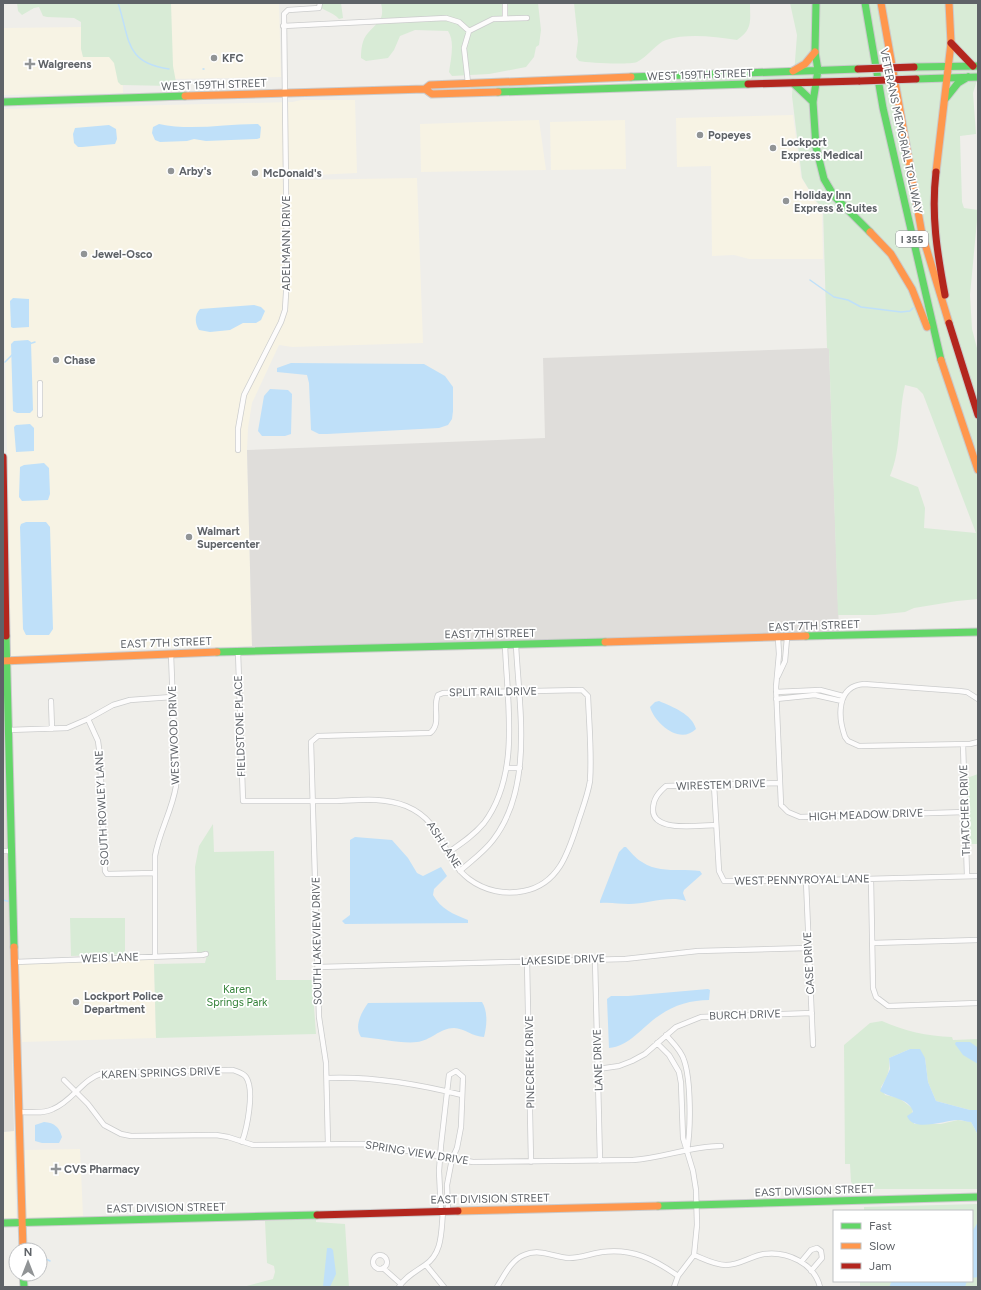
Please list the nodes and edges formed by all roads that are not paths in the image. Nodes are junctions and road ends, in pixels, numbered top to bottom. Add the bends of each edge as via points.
1 (320, 3) edge
2 (505, 3) edge
3 (816, 3) edge
4 (865, 3) edge
5 (881, 3) edge
6 (949, 3) edge
7 (527, 18) dead end
8 (505, 19) junction
9 (283, 26) junction
10 (469, 31) junction
11 (951, 43) junction
12 (815, 52) junction
13 (949, 66) junction
14 (975, 66) edge
15 (818, 70) junction
16 (793, 71) junction
17 (968, 77) junction
18 (978, 77) edge
19 (946, 78) junction
20 (816, 82) junction
21 (468, 83) junction
22 (793, 83) junction
23 (425, 89) junction
24 (284, 94) junction
25 (946, 98) junction
26 (3, 102) edge
27 (813, 102) junction
28 (954, 344) junction
29 (940, 358) junction
30 (40, 382) dead end
31 (40, 415) dead end
32 (978, 415) edge
33 (238, 450) dead end
34 (3, 457) edge
35 (978, 470) edge
36 (978, 632) edge
37 (778, 638) junction
38 (787, 638) junction
39 (505, 645) junction
40 (516, 645) junction
41 (238, 651) junction
42 (171, 654) junction
43 (4, 661) edge
44 (778, 676) junction
45 (507, 692) junction
46 (519, 692) junction
47 (776, 692) junction
48 (172, 697) junction
49 (776, 698) junction
50 (842, 699) junction
51 (978, 699) edge
52 (52, 701) dead end
53 (88, 719) junction
54 (52, 729) junction
55 (8, 730) junction
56 (314, 738) joint
57 (978, 742) edge
58 (963, 744) junction
59 (507, 768) junction
60 (520, 768) junction
61 (780, 783) junction
62 (714, 785) junction
63 (242, 801) joint
64 (313, 801) junction
65 (965, 812) junction
66 (716, 825) junction
67 (3, 851) edge
68 (11, 851) junction
69 (449, 852) junction
70 (460, 871) junction
71 (155, 873) junction
72 (967, 876) junction
73 (978, 876) edge
74 (871, 879) junction
75 (806, 881) junction
76 (546, 882) joint
77 (978, 940) edge
78 (872, 943) junction
79 (808, 948) junction
80 (206, 954) dead end
81 (155, 956) junction
82 (595, 959) junction
83 (527, 961) junction
84 (15, 962) junction
85 (318, 967) junction
86 (978, 1003) edge
87 (812, 1013) junction
88 (666, 1035) junction
89 (657, 1043) junction
90 (813, 1045) dead end
91 (598, 1069) junction
92 (327, 1078) junction
93 (64, 1080) dead end
94 (75, 1091) junction
95 (446, 1091) junction
96 (462, 1095) junction
97 (19, 1112) junction
98 (242, 1142) junction
99 (328, 1144) junction
100 (721, 1146) dead end
101 (687, 1150) junction
102 (441, 1157) junction
103 (452, 1159) junction
104 (600, 1161) junction
105 (531, 1162) junction
106 (978, 1197) edge
107 (696, 1205) junction
108 (444, 1212) junction
109 (23, 1222) junction
110 (3, 1223) edge
111 (23, 1242) edge
112 (694, 1255) junction
113 (801, 1262) junction
114 (426, 1265) junction
115 (383, 1268) dead end
116 (811, 1271) junction
117 (678, 1276) junction
118 (400, 1285) edge
119 (444, 1287) edge
120 (497, 1287) edge
121 (674, 1287) edge
122 (820, 1287) edge

1 - 9 street via 319,8 288,10 284,14
2 - 8 street
3 - 12 main road
4 - 29 main road, VETERANS MEMORIAL TOLLWAY / I 355 via 883,108
5 - 28 main road, VETERANS MEMORIAL TOLLWAY / I 355 via 896,100 922,234
6 - 11 main road
7 - 8 street
8 - 10 street via 493,19
9 - 10 street via 446,18 459,22
9 - 24 street, ADELMANN DRIVE
10 - 21 street via 464,48
11 - 13 main road
11 - 14 main road
12 - 15 main road
12 - 16 main road via 805,64
13 - 14 main road, WEST 159TH STREET
13 - 15 main road, WEST 159TH STREET, bridge
13 - 19 main road
15 - 16 main road, WEST 159TH STREET
15 - 20 main road
16 - 21 main road, WEST 159TH STREET
17 - 18 main road, WEST 159TH STREET
17 - 19 main road, WEST 159TH STREET
17 - 25 main road via 958,83
19 - 20 main road, WEST 159TH STREET, bridge
19 - 25 main road
20 - 22 main road, WEST 159TH STREET
20 - 27 main road
21 - 23 main road, WEST 159TH STREET via 430,85
22 - 23 main road, WEST 159TH STREET via 432,94
22 - 27 main road
23 - 24 main road, WEST 159TH STREET
24 - 26 main road, WEST 159TH STREET
24 - 33 street, ADELMANN DRIVE via 287,274 285,310 244,395 238,429
25 - 28 main road via 933,196 935,242
27 - 29 main road via 816,147 824,180 834,196 891,254 912,289
28 - 32 main road, VETERANS MEMORIAL TOLLWAY / I 355
29 - 35 main road, VETERANS MEMORIAL TOLLWAY / I 355
30 - 31 street
34 - 43 main road
36 - 38 main road, EAST 7TH STREET
37 - 38 main road, EAST 7TH STREET
37 - 40 main road, EAST 7TH STREET
37 - 44 street, HIGH MEADOW DRIVE
38 - 44 street, HIGH MEADOW DRIVE via 785,661
39 - 40 main road, EAST 7TH STREET
39 - 41 main road, EAST 7TH STREET
39 - 45 street
40 - 46 street
41 - 42 main road, EAST 7TH STREET
41 - 63 street, FIELDSTONE PLACE
42 - 43 main road, EAST 7TH STREET
42 - 48 street, WESTWOOD DRIVE
43 - 55 main road
44 - 47 street, HIGH MEADOW DRIVE
45 - 46 street, SPLIT RAIL DRIVE
45 - 56 street, SPLIT RAIL DRIVE via 438,695 436,725 430,733
45 - 59 street
46 - 60 street
46 - 76 street, SPLIT RAIL DRIVE via 582,690 588,696 590,781 565,860
47 - 49 street, HIGH MEADOW DRIVE
47 - 50 street via 820,690
48 - 53 street via 130,700 113,705
48 - 71 street, WESTWOOD DRIVE via 176,786 173,802 157,843
49 - 50 street via 815,695
49 - 61 street, HIGH MEADOW DRIVE
50 - 51 street via 854,686 864,684 967,692
50 - 58 street via 844,732 848,741 853,744 867,747
52 - 54 street
53 - 54 street via 67,728
53 - 71 street, SOUTH ROWLEY LANE via 98,741 100,756 106,874
54 - 55 street
55 - 68 main road
56 - 64 street, SOUTH LAKEVIEW DRIVE via 311,742
57 - 58 street
58 - 65 street, THATCHER DRIVE
59 - 60 street
59 - 69 street via 495,806 483,824 470,838
60 - 70 street via 517,788 503,825 479,855
61 - 62 street, WIRESTEM DRIVE
61 - 65 street, HIGH MEADOW DRIVE via 781,805 788,812 800,817
62 - 66 street, WEST PENNYROYAL LANE
62 - 66 street, WIRESTEM DRIVE via 666,786 658,793 653,803 653,814 668,826
63 - 64 street, ASH LANE
64 - 69 street, ASH LANE via 378,800 405,805 427,819
64 - 85 street, SOUTH LAKEVIEW DRIVE
65 - 72 street, THATCHER DRIVE
66 - 75 street, WEST PENNYROYAL LANE via 719,871 724,881
67 - 68 street
68 - 84 main road
69 - 70 street, ASH LANE
70 - 76 street, ASH LANE via 481,887 497,892 514,893 538,887
71 - 81 street, WESTWOOD DRIVE
72 - 73 street, WEST PENNYROYAL LANE
72 - 74 street, WEST PENNYROYAL LANE
74 - 75 street, WEST PENNYROYAL LANE
74 - 78 street
75 - 79 street, CASE DRIVE
77 - 78 street
78 - 86 street via 873,988 876,997 883,1004 894,1006
79 - 82 street, LAKESIDE DRIVE via 698,951 625,959
79 - 87 street, CASE DRIVE
80 - 81 street, WEIS LANE
81 - 84 street, WEIS LANE
82 - 83 street, LAKESIDE DRIVE
82 - 91 street, LANE DRIVE
83 - 85 street, LAKESIDE DRIVE
83 - 105 street, PINECREEK DRIVE
84 - 97 main road
85 - 92 street, SOUTH LAKEVIEW DRIVE via 319,1017 325,1046
87 - 88 street, BURCH DRIVE via 701,1017 676,1027
87 - 90 street, CASE DRIVE
88 - 89 street, BURCH DRIVE
88 - 101 street via 678,1048 687,1072 690,1137
89 - 91 street, BURCH DRIVE via 632,1061
89 - 101 street via 669,1055 679,1072 683,1138
91 - 104 street, LANE DRIVE
92 - 95 street via 374,1079
92 - 99 street, SOUTH LAKEVIEW DRIVE
93 - 94 street, SPRING VIEW DRIVE
94 - 97 street, KAREN SPRINGS DRIVE via 62,1105 52,1110
94 - 98 street, SPRING VIEW DRIVE via 104,1125 121,1134 216,1135
94 - 98 street, KAREN SPRINGS DRIVE via 93,1076 103,1073 237,1071 246,1077 249,1083 249,1116
95 - 96 street
95 - 96 street via 449,1075 456,1071 463,1077
95 - 102 street
96 - 103 street via 457,1148
97 - 109 main road
98 - 99 street, SPRING VIEW DRIVE via 264,1146
99 - 102 street, SPRING VIEW DRIVE via 389,1147
100 - 101 street, SPRING VIEW DRIVE
101 - 104 street, SPRING VIEW DRIVE via 648,1159
101 - 107 street via 694,1178
102 - 103 street, SPRING VIEW DRIVE
102 - 108 street via 439,1171
103 - 105 street, SPRING VIEW DRIVE via 488,1163
103 - 108 street
104 - 105 street, SPRING VIEW DRIVE
106 - 107 main road, EAST DIVISION STREET
107 - 108 main road, EAST DIVISION STREET
107 - 112 street
108 - 109 main road, EAST DIVISION STREET
108 - 114 street via 438,1249
109 - 110 main road, EAST DIVISION STREET
109 - 111 main road
112 - 113 street via 712,1263 725,1265 739,1264 763,1254 779,1254
112 - 117 street
113 - 116 street
113 - 116 street via 814,1248 821,1250 822,1258
114 - 118 street via 412,1273
114 - 119 street
115 - 118 street
116 - 122 street
117 - 120 street via 658,1262 628,1251 568,1258 547,1252 536,1252 523,1255 511,1264
117 - 121 street

